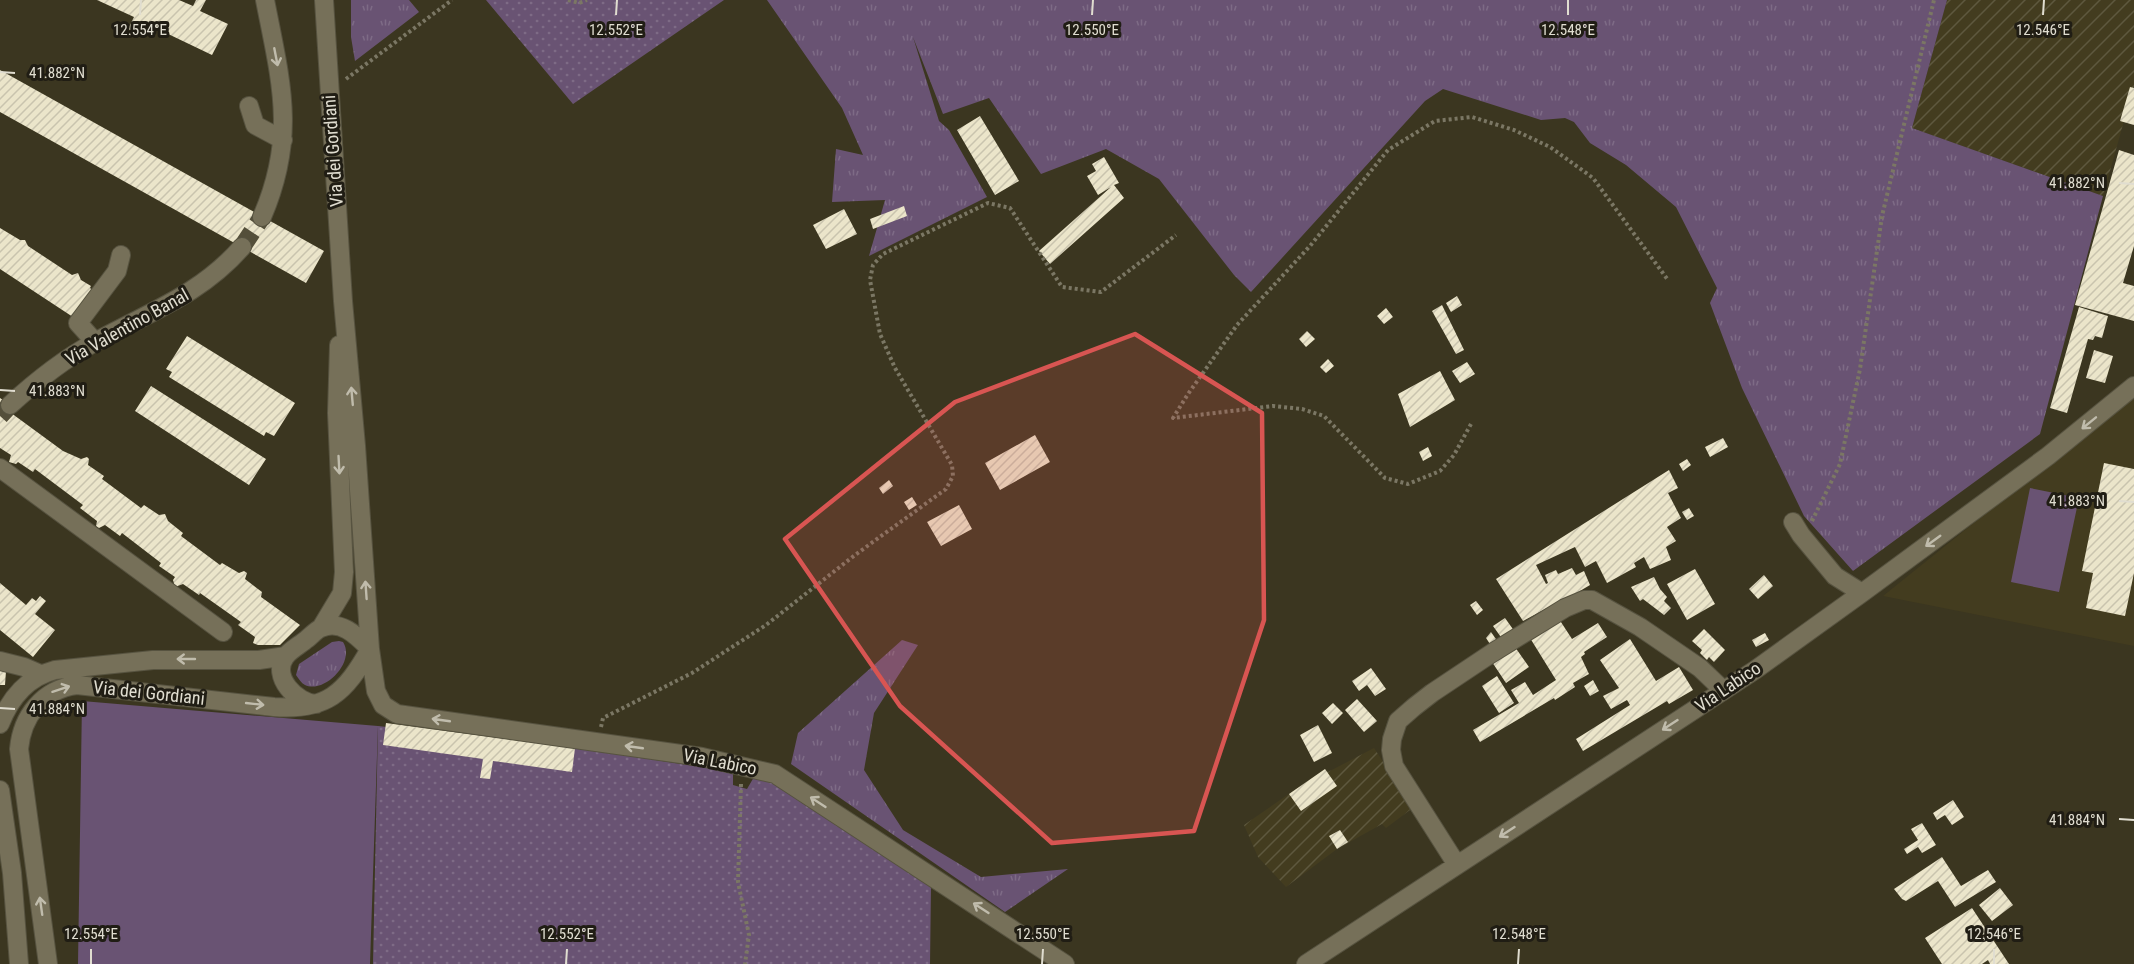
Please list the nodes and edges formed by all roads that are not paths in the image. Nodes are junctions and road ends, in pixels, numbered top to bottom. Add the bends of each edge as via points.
1 (265, 0) edge
2 (324, 0) edge
3 (249, 106) dead end
4 (283, 140) junction
5 (262, 217) tunnel mouth
6 (242, 248) tunnel mouth
7 (121, 255) dead end
8 (343, 302) junction
9 (95, 342) junction
10 (2134, 386) edge
11 (10, 405) tunnel mouth
12 (0, 468) edge
13 (1797, 529) road end
14 (1862, 593) junction
15 (321, 628) junction
16 (223, 632) dead end
17 (369, 649) junction
18 (286, 656) junction
19 (0, 661) edge
20 (40, 674) junction
21 (1723, 690) junction
22 (316, 704) junction
23 (0, 724) edge
24 (0, 789) edge
25 (1457, 865) junction
26 (19, 964) edge
27 (48, 964) edge
28 (1065, 964) edge
29 (1306, 964) edge

1 -> 4 street via 283,103
2 - 8 street, Via dei Gordiani
3 - 4 street via 255,125
4 - 5 street via 272,173 272,195
6 - 9 street, Via Valentino Banal via 194,290
7 - 9 street via 117,270 70,327
8 -> 15 street, Via dei Gordiani via 337,413 344,572 342,593
17 -> 8 street, Via dei Gordiani
9 - 11 street, Via Valentino Banal via 31,385
10 -> 14 street, Via Labico via 2048,456
12 - 16 street
13 - 14 street via 1835,576
14 - 21 street, Via Labico
15 - 17 street via 347,628
15 - 18 street
17 - 22 street via 348,683
28 -> 17 street, Via Labico via 776,774 702,757 392,712 376,691
18 -> 20 street, Via dei Gordiani via 259,660 142,661 66,667
18 - 22 street via 282,671 288,687 303,701
19 - 20 street
20 - 23 street, Via dei Gordiani via 20,690
21 -> 25 street, Via Labico
21 - 25 street via 1700,668 1640,627 1598,602 1584,600 1565,608 1432,693 1398,721 1391,750 1394,766
27 -> 22 street, Via dei Gordiani via 19,749 25,723 38,703 56,690 77,685 292,708
24 - 26 street
25 - 29 street, Via Labico

